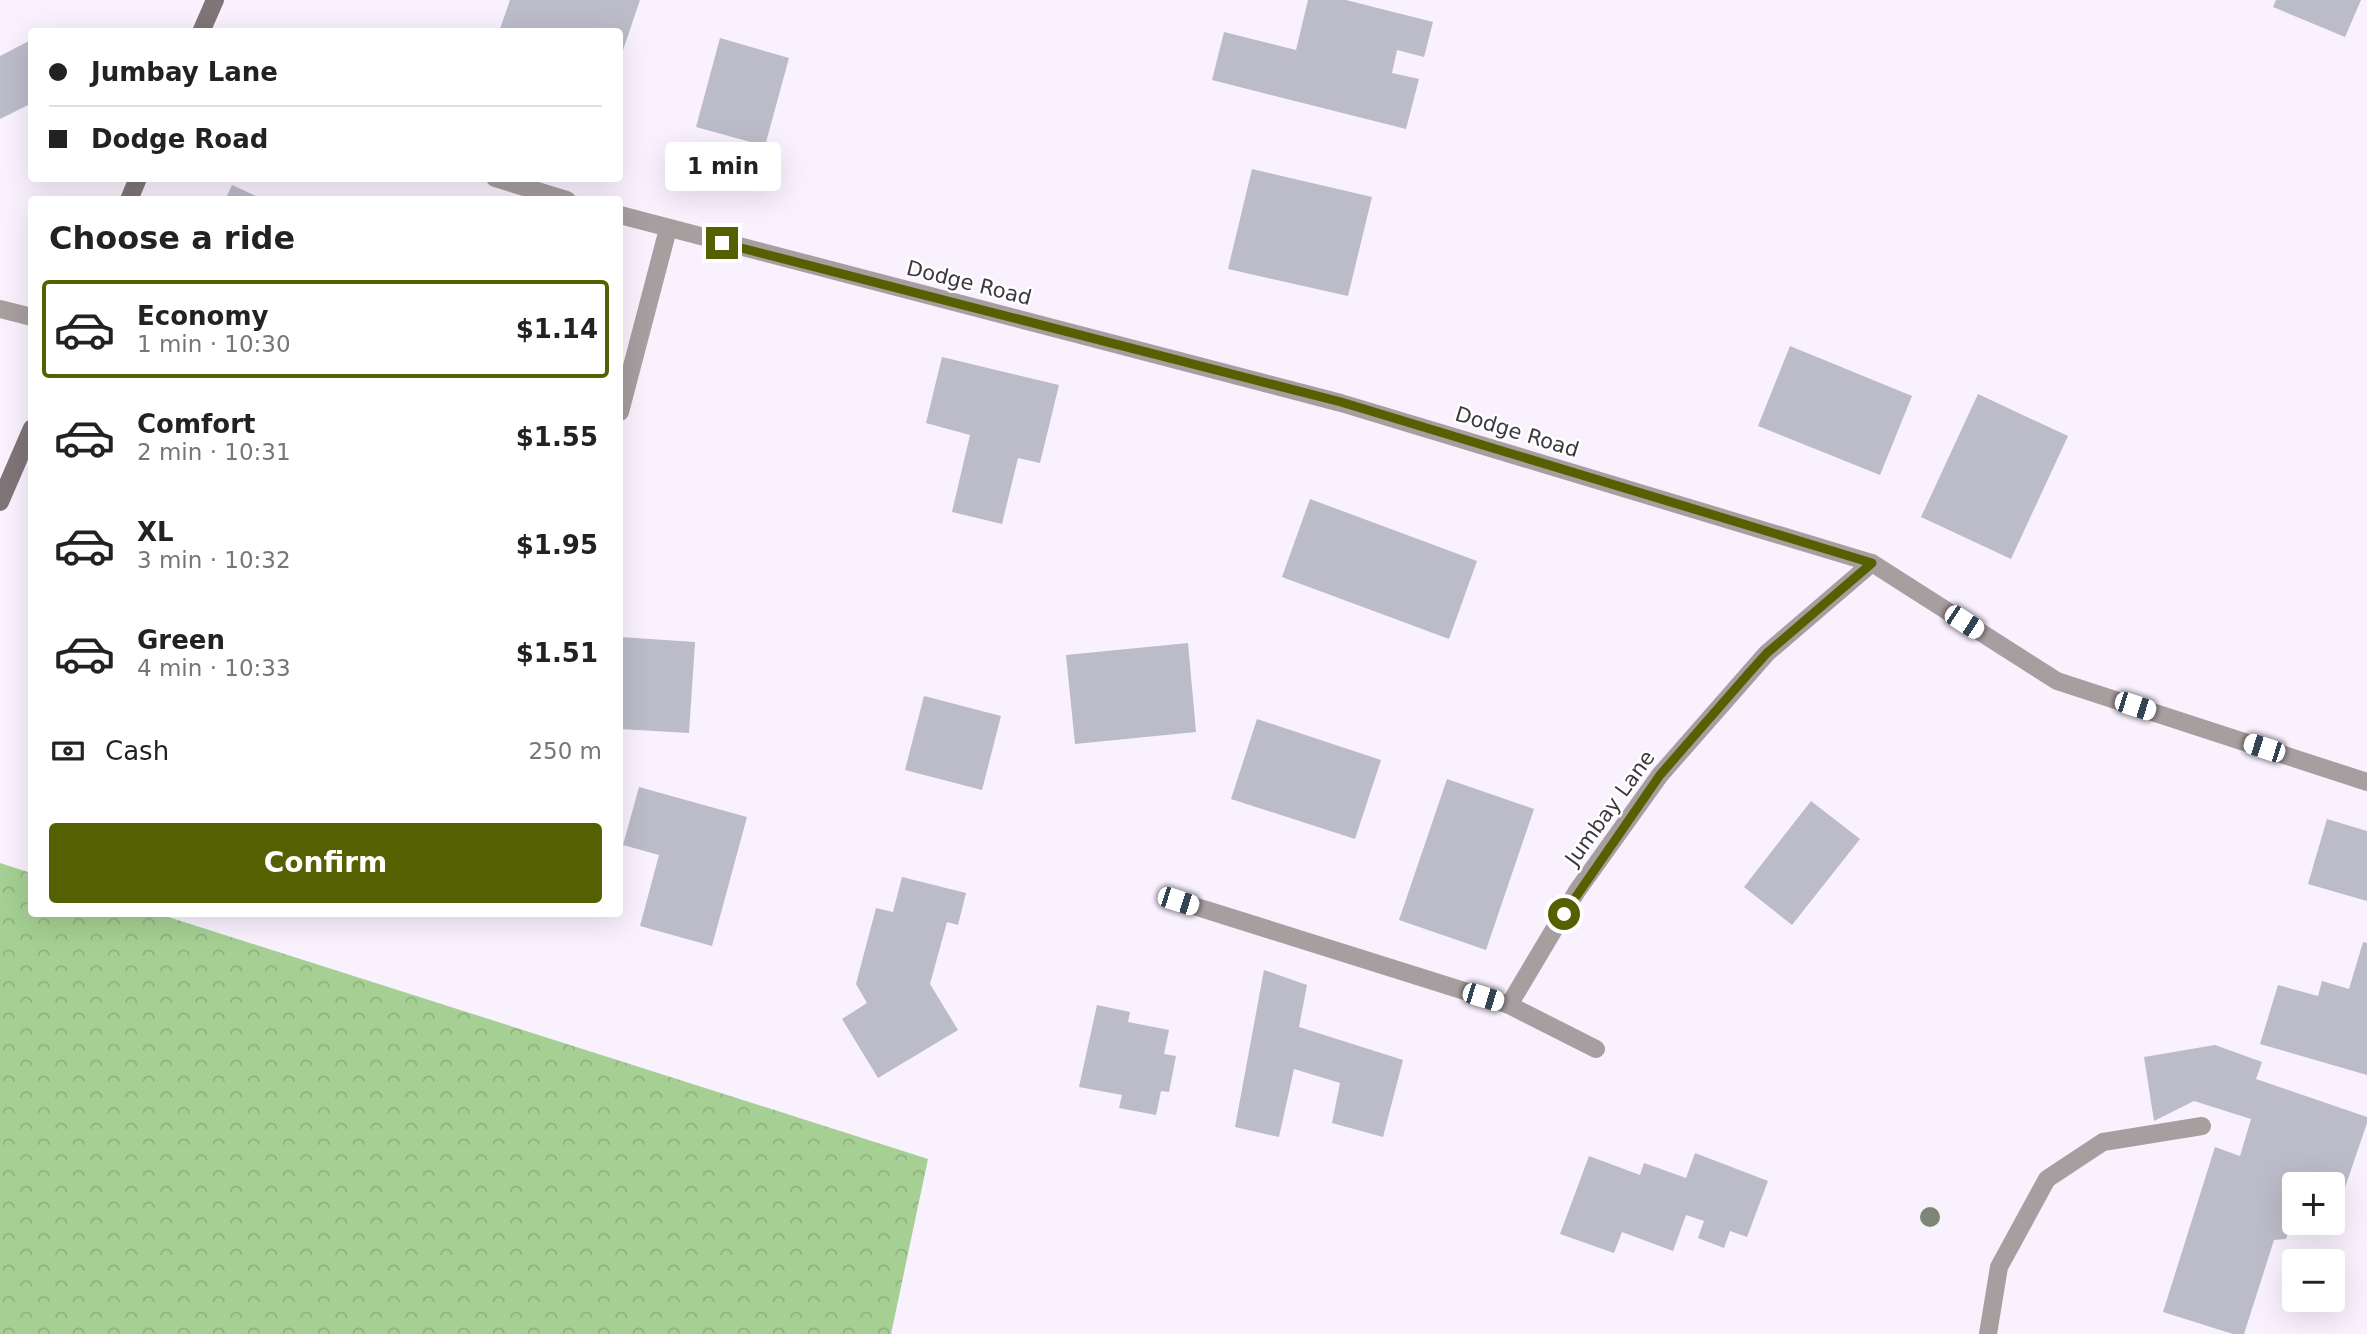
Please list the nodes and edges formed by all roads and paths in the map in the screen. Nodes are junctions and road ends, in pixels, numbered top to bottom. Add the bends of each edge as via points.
1 (215, 0) edge
2 (203, 28) edge
3 (508, 182) edge
4 (554, 196) edge
5 (623, 216) edge
6 (668, 229) junction
7 (0, 309) edge
8 (28, 316) edge
9 (623, 401) edge
10 (28, 437) edge
11 (0, 502) edge
12 (1872, 563) junction
13 (2367, 782) edge
14 (1178, 901) dead end
15 (1509, 1005) junction
16 (1596, 1049) dead end
17 (2202, 1126) dead end
18 (1988, 1334) edge

1 - 2 street
3 - 4 street
5 - 6 street, Dodge Road
6 - 9 street
6 - 12 street, Dodge Road via 1341,402
7 - 8 street
10 - 11 street
12 - 13 street, Dodge Road via 2057,681
12 - 15 street, Jumbay Lane via 1767,653 1660,775 1577,891
14 - 15 street
15 - 16 street
17 - 18 street via 2103,1142 2047,1179 1999,1268

